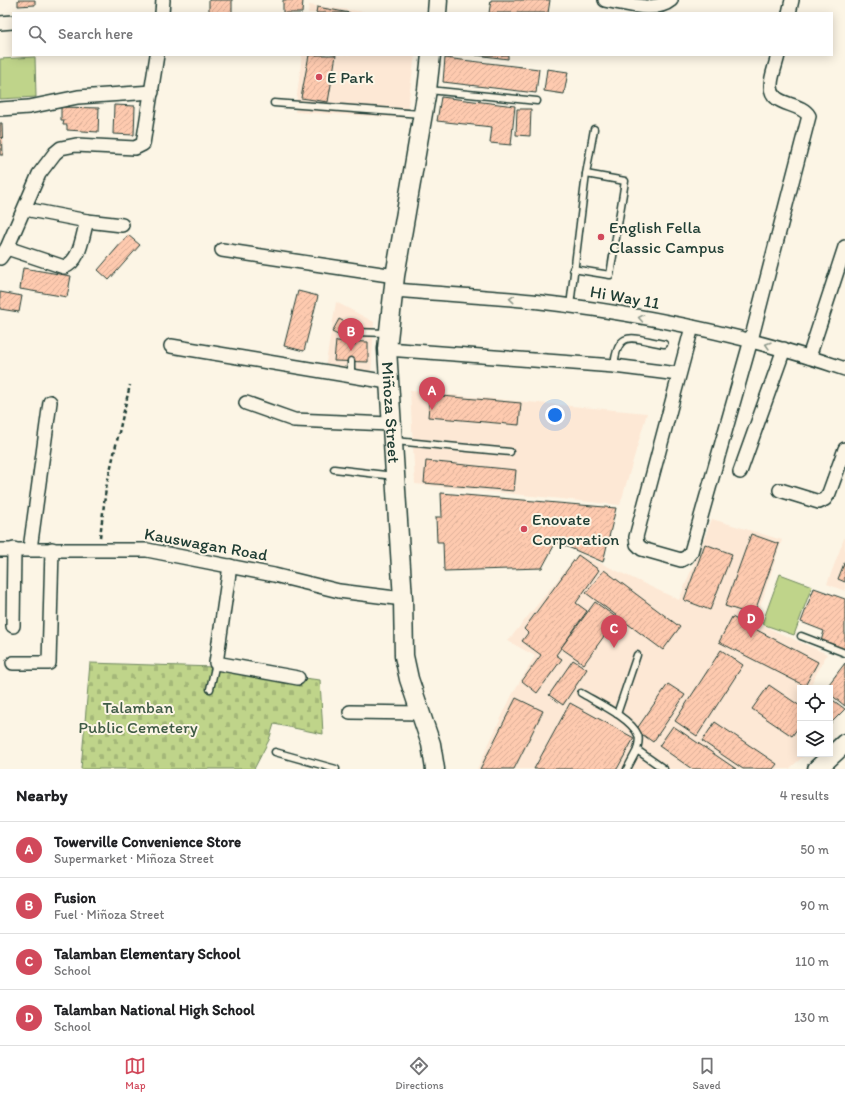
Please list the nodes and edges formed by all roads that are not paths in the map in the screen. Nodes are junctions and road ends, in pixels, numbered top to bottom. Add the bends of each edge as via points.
1 (163, 0) edge
2 (438, 0) edge
3 (605, 0) edge
4 (671, 0) edge
5 (792, 0) edge
6 (162, 12) edge
7 (437, 12) edge
8 (789, 12) edge
9 (12, 22) edge
10 (0, 23) edge
11 (157, 56) edge
12 (431, 56) edge
13 (778, 56) edge
14 (427, 90) junction
15 (152, 92) junction
16 (537, 101) dead end
17 (274, 103) dead end
18 (0, 109) edge
19 (423, 114) junction
20 (594, 129) dead end
21 (586, 174) junction
22 (25, 209) junction
23 (87, 221) junction
24 (122, 225) dead end
25 (845, 247) edge
26 (222, 250) dead end
27 (4, 253) edge
28 (573, 269) junction
29 (395, 283) junction
30 (570, 306) junction
31 (692, 327) junction
32 (751, 340) junction
33 (388, 341) junction
34 (352, 342) dead end
35 (664, 344) dead end
36 (171, 346) dead end
37 (784, 349) junction
38 (809, 357) junction
39 (351, 361) dead end
40 (614, 366) junction
41 (845, 369) edge
42 (678, 374) junction
43 (351, 376) junction
44 (388, 382) junction
45 (50, 402) dead end
46 (246, 403) dead end
47 (391, 432) junction
48 (845, 449) edge
49 (510, 452) dead end
50 (334, 469) dead end
51 (740, 472) dead end
52 (394, 476) junction
53 (780, 490) dead end
54 (14, 549) junction
55 (30, 549) junction
56 (52, 549) junction
57 (0, 550) edge
58 (230, 566) junction
59 (403, 599) junction
60 (14, 626) dead end
61 (801, 636) dead end
62 (845, 653) edge
63 (637, 655) dead end
64 (13, 663) dead end
65 (216, 663) junction
66 (298, 678) dead end
67 (210, 689) dead end
68 (581, 693) dead end
69 (350, 712) dead end
70 (421, 713) junction
71 (617, 714) junction
72 (845, 743) edge
73 (637, 750) junction
74 (275, 752) dead end
75 (336, 769) edge
76 (435, 769) edge
77 (628, 769) edge
78 (664, 769) edge
79 (817, 769) edge

1 - 6 street
2 - 7 main road
3 - 4 street via 654,8
5 - 8 street
9 - 10 street
11 - 15 street
12 - 14 main road, Miñoza Street
13 - 32 street via 770,84 771,93 776,99 800,107 809,116
14 - 16 lane
14 - 19 main road, Miñoza Street
15 - 18 street via 78,97 29,107
15 - 22 street via 145,140 141,147 76,145 61,148 42,169
17 - 19 lane
19 - 29 main road, Miñoza Street
20 - 21 lane
21 - 28 lane
21 - 28 lane via 625,181 610,275
22 - 23 street
22 - 27 street
23 - 24 street
23 - 27 street via 77,255 70,265 64,267
25 - 38 street
26 - 29 street, Hi Way 11
28 - 30 lane
30 -> 29 street, Hi Way 11
29 - 33 main road, Miñoza Street
31 -> 30 street, Hi Way 11
31 - 32 street, Hi Way 11
31 - 42 street
37 -> 32 street, Hi Way 11
32 - 42 street via 691,552 681,560 642,549 637,544 636,537
33 - 34 lane via 353,332
33 - 40 street
33 - 44 main road, Miñoza Street
35 - 40 lane via 626,339 620,342 616,349
36 - 43 street
37 - 38 street, Hi Way 11
37 - 51 street
38 - 41 street, Hi Way 11
39 - 43 lane
40 - 42 street
43 - 44 street
44 - 47 main road, Miñoza Street
45 - 55 street
46 - 47 street via 294,420
47 - 49 lane
47 - 52 main road, Miñoza Street
48 - 53 street via 825,499 819,502
50 - 52 lane
52 - 59 main road, Miñoza Street
54 - 55 street, Kauswagan Road
54 - 57 street, Kauswagan Road
54 - 60 street
55 - 56 street, Kauswagan Road
56 - 58 street, Kauswagan Road via 147,550
56 - 64 street via 49,663
58 - 59 street, Kauswagan Road via 338,591
58 - 65 street
59 - 70 main road, Miñoza Street via 404,656
61 - 62 lane
63 - 71 lane
65 - 66 street
65 - 67 lane
68 - 71 lane
69 - 70 street
70 - 76 main road, Miñoza Street via 431,744
71 - 73 lane via 638,734
72 - 79 main road
73 - 77 lane
73 - 78 lane
74 - 75 lane

